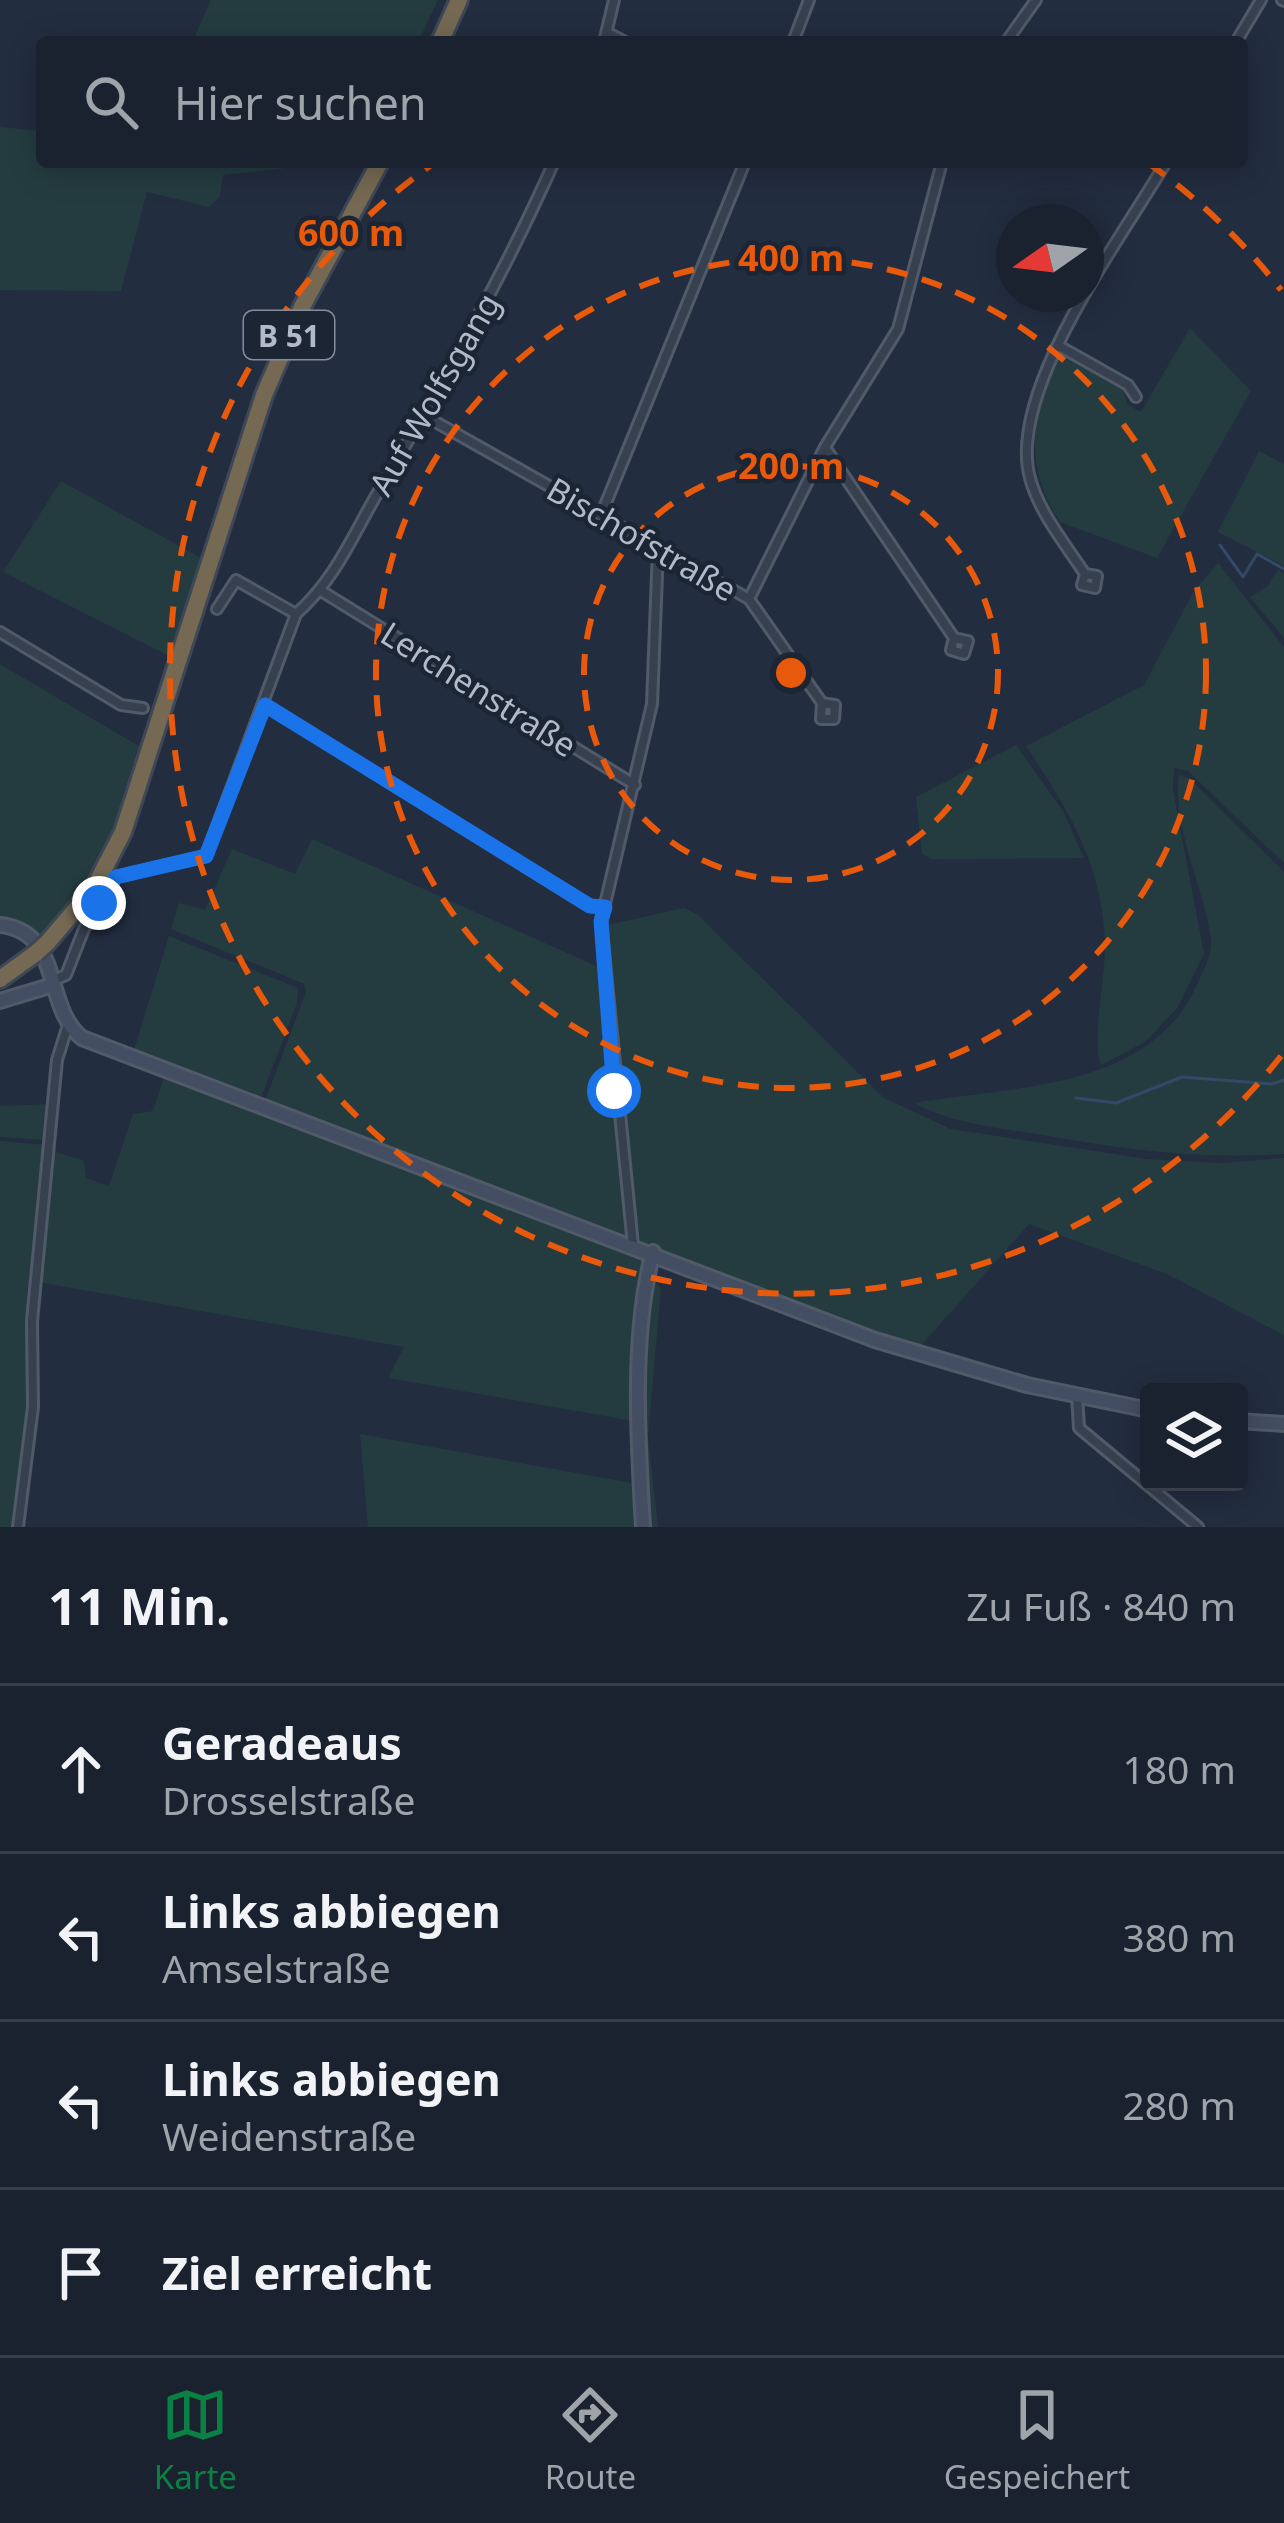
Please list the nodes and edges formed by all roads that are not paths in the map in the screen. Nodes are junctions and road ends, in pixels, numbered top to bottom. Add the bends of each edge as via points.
1 (459, 0) edge
2 (614, 0) edge
3 (808, 0) edge
4 (1036, 0) edge
5 (1261, 0) edge
6 (443, 36) edge
7 (606, 36) edge
8 (795, 36) edge
9 (1010, 36) edge
10 (1240, 36) edge
11 (377, 168) edge
12 (551, 168) edge
13 (743, 168) edge
14 (940, 168) edge
15 (1163, 168) edge
16 (1059, 346) junction
17 (1136, 398) dead end
18 (425, 416) junction
19 (825, 447) junction
20 (601, 514) junction
21 (658, 549) junction
22 (1085, 574) dead end
23 (322, 592) junction
24 (748, 599) junction
25 (217, 609) dead end
26 (296, 614) junction
27 (0, 632) edge
28 (954, 638) dead end
29 (822, 703) dead end
30 (265, 705) junction
31 (142, 708) dead end
32 (635, 785) junction
33 (605, 907) junction
34 (0, 925) edge
35 (0, 979) edge
36 (52, 982) junction
37 (0, 1001) edge
38 (68, 1025) junction
39 (633, 1245) junction
40 (653, 1252) junction
41 (1077, 1396) junction
42 (1140, 1408) edge
43 (1248, 1422) edge
44 (1284, 1424) edge
45 (18, 1527) edge
46 (643, 1527) edge
47 (1198, 1527) edge

1 - 6 highway
2 - 7 street
3 - 8 street
4 - 9 street
5 - 10 street
11 - 35 highway, B 51 via 264,395 118,844 94,888 42,948
12 - 18 street, Auf Wolfsgang
13 - 20 street
14 - 19 street via 898,329
15 - 16 street
16 - 17 street via 1128,385
16 - 22 street via 1030,405 1025,449 1038,499
18 - 20 street, Bischofstraße
18 - 23 street, Auf Wolfsgang
19 - 24 street
19 - 28 street
20 - 21 street, Bischofstraße
21 - 24 street, Bischofstraße
21 - 32 street via 652,704
23 - 26 street, Auf Wolfsgang
23 - 32 street, Lerchenstraße
24 - 29 street, Bischofstraße
25 - 26 street via 236,580
26 - 30 street
27 - 31 street
30 - 33 street via 590,906
30 - 36 street via 206,856 116,877 66,975
32 - 33 street
33 - 39 street via 614,1091
34 - 36 main road via 22,930 43,950
36 - 37 main road
36 - 38 main road
38 - 39 main road via 82,1038 237,1099
38 - 45 street via 59,1041
39 - 40 main road
40 - 41 main road via 875,1340
40 - 46 main road via 638,1421
41 - 42 main road
41 - 47 street via 1079,1428
43 - 44 main road

